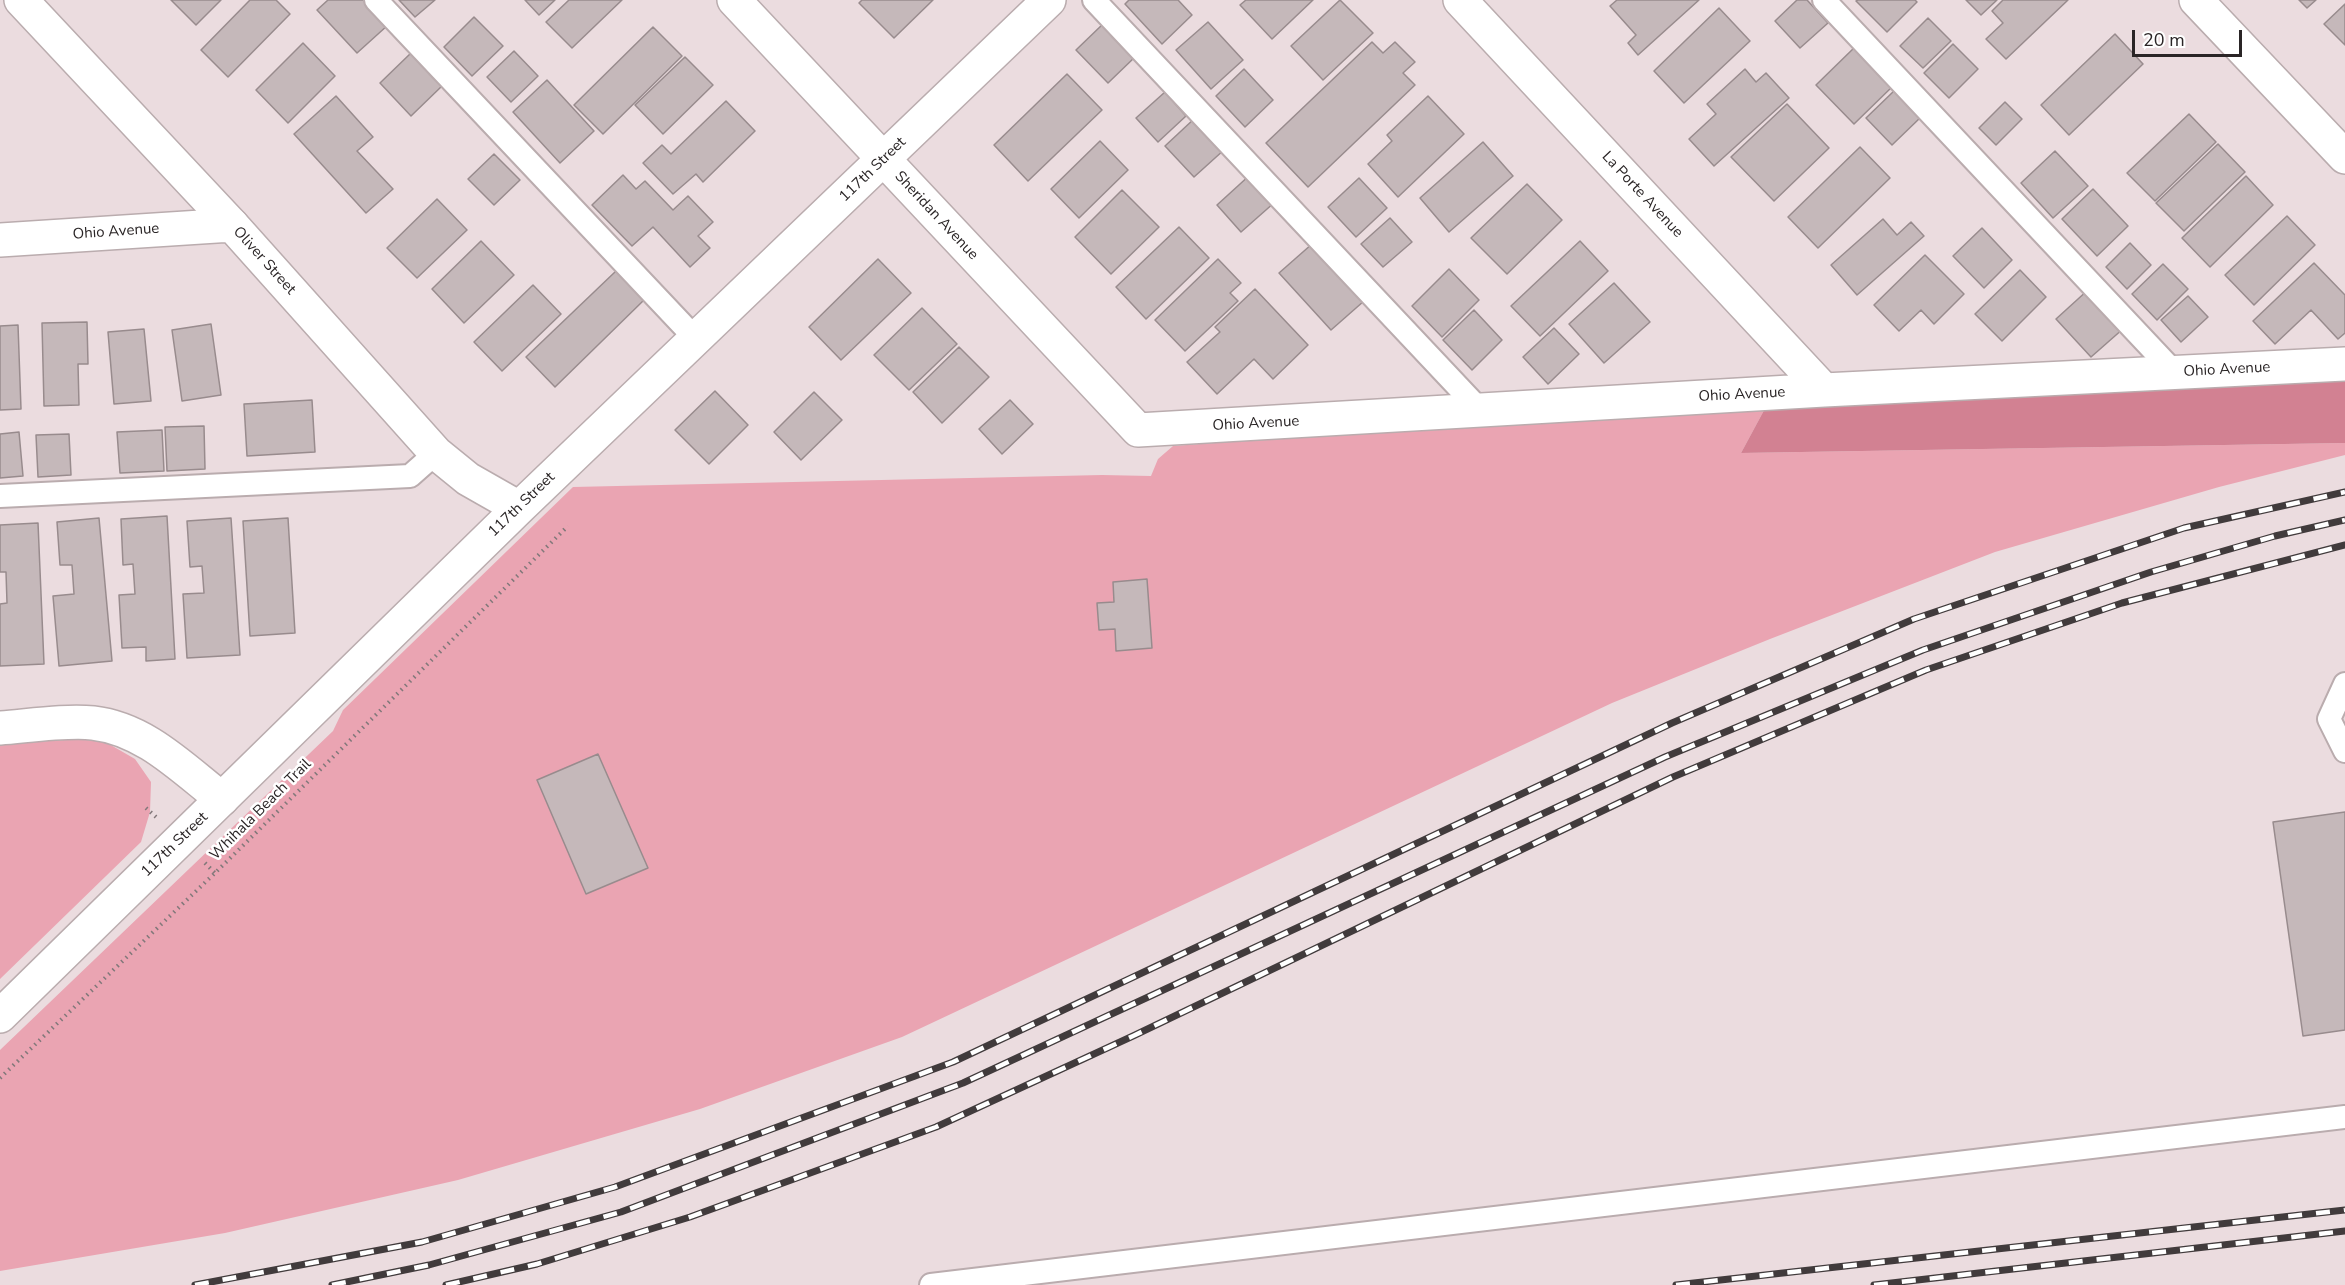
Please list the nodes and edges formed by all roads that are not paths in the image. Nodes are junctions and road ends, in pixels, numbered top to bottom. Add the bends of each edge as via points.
1 (21, 0) edge
2 (376, 0) edge
3 (734, 0) edge
4 (1049, 0) edge
5 (1094, 0) edge
6 (1460, 0) edge
7 (1824, 0) edge
8 (2196, 0) edge
9 (2345, 157) edge
10 (883, 160) junction
11 (232, 225) junction
12 (0, 240) edge
13 (695, 338) junction
14 (2345, 364) edge
15 (2175, 373) junction
16 (1824, 390) junction
17 (1480, 410) junction
18 (1138, 430) joint
19 (436, 453) junction
20 (0, 496) edge
21 (519, 508) junction
22 (2345, 684) edge
23 (0, 728) edge
24 (2345, 751) edge
25 (222, 799) junction
26 (0, 1016) edge
27 (2345, 1117) edge
28 (931, 1285) edge

1 - 11 street, Oliver Street
2 - 13 lane
3 - 10 street, Sheridan Avenue
4 - 10 street, 117th Street
5 - 17 lane
6 - 16 street, La Porte Avenue
7 - 15 lane
8 - 9 street
10 - 13 street, 117th Street
10 - 18 street, Sheridan Avenue
11 - 12 street, Ohio Avenue
11 - 19 street, Oliver Street
13 - 21 street, 117th Street
14 - 15 street, Ohio Avenue
15 - 16 street, Ohio Avenue
16 - 17 street, Ohio Avenue
17 - 18 street, Ohio Avenue
19 - 20 lane via 410,476
19 - 21 street, Oliver Street via 468,479
21 - 25 street, 117th Street
22 - 24 lane via 2329,719
23 - 25 street via 91,723 121,729 150,742
25 - 26 street, 117th Street
27 - 28 lane

